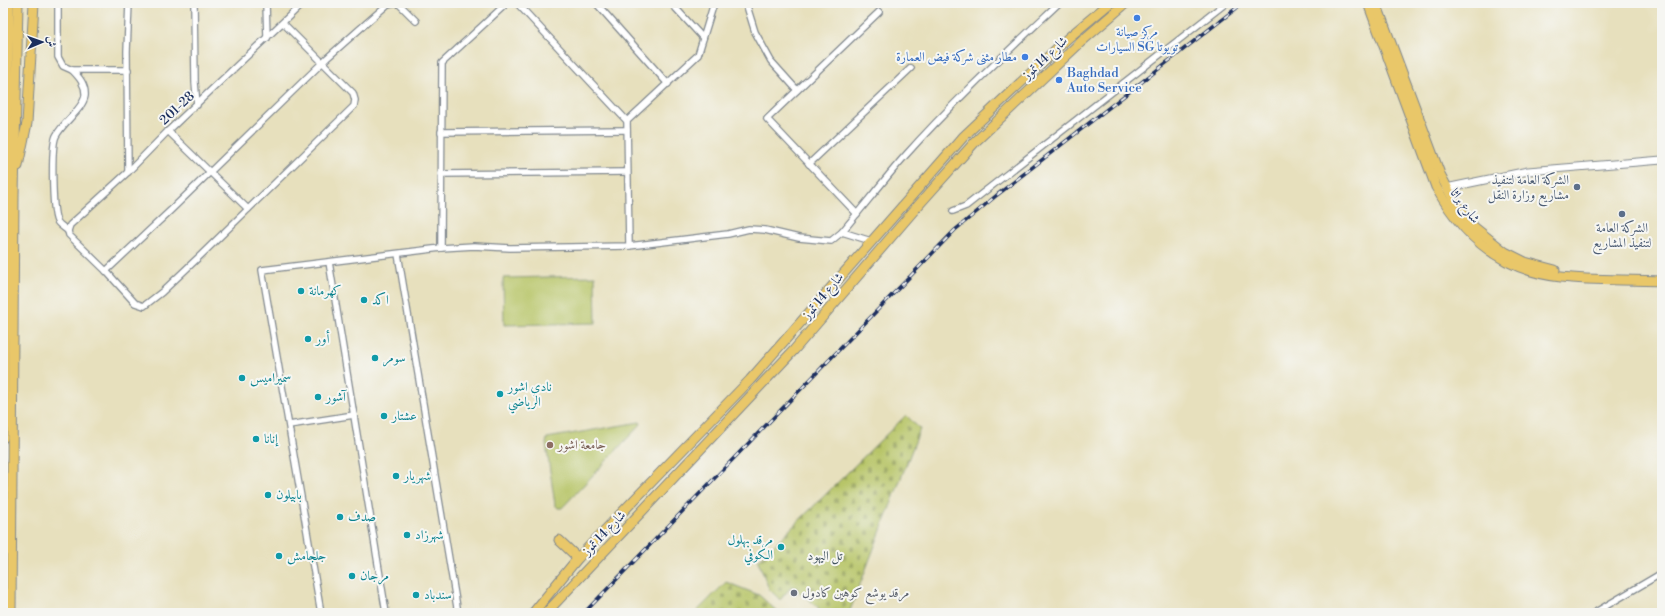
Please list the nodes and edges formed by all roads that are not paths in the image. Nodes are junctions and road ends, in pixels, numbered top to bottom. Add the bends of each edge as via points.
1 (9, 3) edge
2 (18, 3) edge
3 (34, 3) edge
4 (58, 3) edge
5 (129, 3) edge
6 (194, 3) edge
7 (266, 3) edge
8 (304, 3) edge
9 (392, 3) edge
10 (398, 3) edge
11 (507, 3) edge
12 (517, 3) edge
13 (596, 3) edge
14 (671, 3) edge
15 (714, 3) edge
16 (746, 3) edge
17 (1059, 3) edge
18 (1110, 3) edge
19 (1126, 3) edge
20 (1226, 3) edge
21 (1368, 3) edge
22 (1376, 3) edge
23 (879, 12) dead end
24 (416, 21) dead end
25 (283, 23) junction
26 (267, 38) junction
27 (704, 38) junction
28 (322, 63) junction
29 (911, 68) dead end
30 (72, 70) junction
31 (128, 70) junction
32 (668, 84) junction
33 (797, 90) junction
34 (3, 94) edge
35 (197, 105) junction
36 (627, 121) junction
37 (6, 124) junction
38 (627, 130) junction
39 (168, 131) junction
40 (442, 132) junction
41 (1662, 160) edge
42 (809, 164) junction
43 (128, 172) junction
44 (210, 172) junction
45 (628, 172) junction
46 (441, 174) junction
47 (1446, 188) junction
48 (14, 195) junction
49 (248, 209) junction
50 (953, 211) dead end
51 (857, 214) junction
52 (68, 231) junction
53 (842, 232) junction
54 (871, 241) junction
55 (629, 246) junction
56 (441, 248) junction
57 (398, 254) junction
58 (329, 262) junction
59 (106, 271) junction
60 (1662, 275) edge
61 (1662, 281) edge
62 (354, 416) junction
63 (289, 425) junction
64 (3, 438) edge
65 (559, 540) dead end
66 (578, 558) junction
67 (1662, 573) edge
68 (11, 613) edge
69 (321, 613) edge
70 (386, 613) edge
71 (456, 613) edge
72 (533, 613) edge
73 (546, 613) edge
74 (1594, 613) edge

1 - 37 main road
2 - 48 main road
3 - 48 main road via 27,123
4 - 30 street via 58,57 63,66
5 - 31 street
6 - 35 street
7 - 26 street
8 - 25 street, 201-28
9 - 28 street
10 - 24 street
11 - 40 street via 442,63
12 - 36 street
13 - 32 street
14 - 27 street
15 - 27 street
16 - 33 street via 755,32 771,61
17 - 51 street via 904,157
18 - 54 main road, شارع 14 تموز via 986,114
19 - 73 main road, شارع 14 تموز via 975,142 794,350
20 - 50 street via 966,206
21 - 61 main road, شارع براثا via 1436,187 1450,210 1476,240 1505,261 1535,272 1561,277
22 - 47 main road, شارع براثا
23 - 33 street
25 - 26 street, 201-28
25 - 28 street
26 - 35 street, 201-28
27 - 32 street via 698,55
28 - 44 street
28 - 49 street via 352,93 354,106
29 - 42 street
30 - 31 street
30 - 52 street via 82,81 85,95 83,103 56,137 53,168 57,223
31 - 43 street
32 - 36 street
33 - 42 street via 767,119
34 - 37 main road
35 - 39 street, 201-28
36 - 38 street
37 - 64 main road
38 - 40 street
38 - 45 street
39 - 43 street, 201-28
39 - 44 street
40 - 46 street
41 - 47 street via 1528,171
42 - 51 street
43 - 52 street, 201-28 via 70,225
44 - 49 street
44 - 59 street
45 - 46 street
45 - 55 street
46 - 56 street
47 - 60 main road, شارع براثا via 1464,216 1483,235 1505,252 1525,262 1562,271
48 - 68 main road
49 - 59 street via 162,292 144,306 136,303
51 - 53 street
52 - 59 street via 69,235
53 - 54 street
53 - 55 street via 831,241 799,238 765,230 749,230
54 - 66 main road, شارع 14 تموز via 750,380
55 - 56 street
56 - 57 street
57 - 58 street
57 - 71 street
58 - 62 street
58 - 63 street via 262,270
62 - 63 street
62 - 70 street
63 - 69 street
65 - 66 main road
66 - 72 main road, شارع 14 تموز
67 - 74 street

